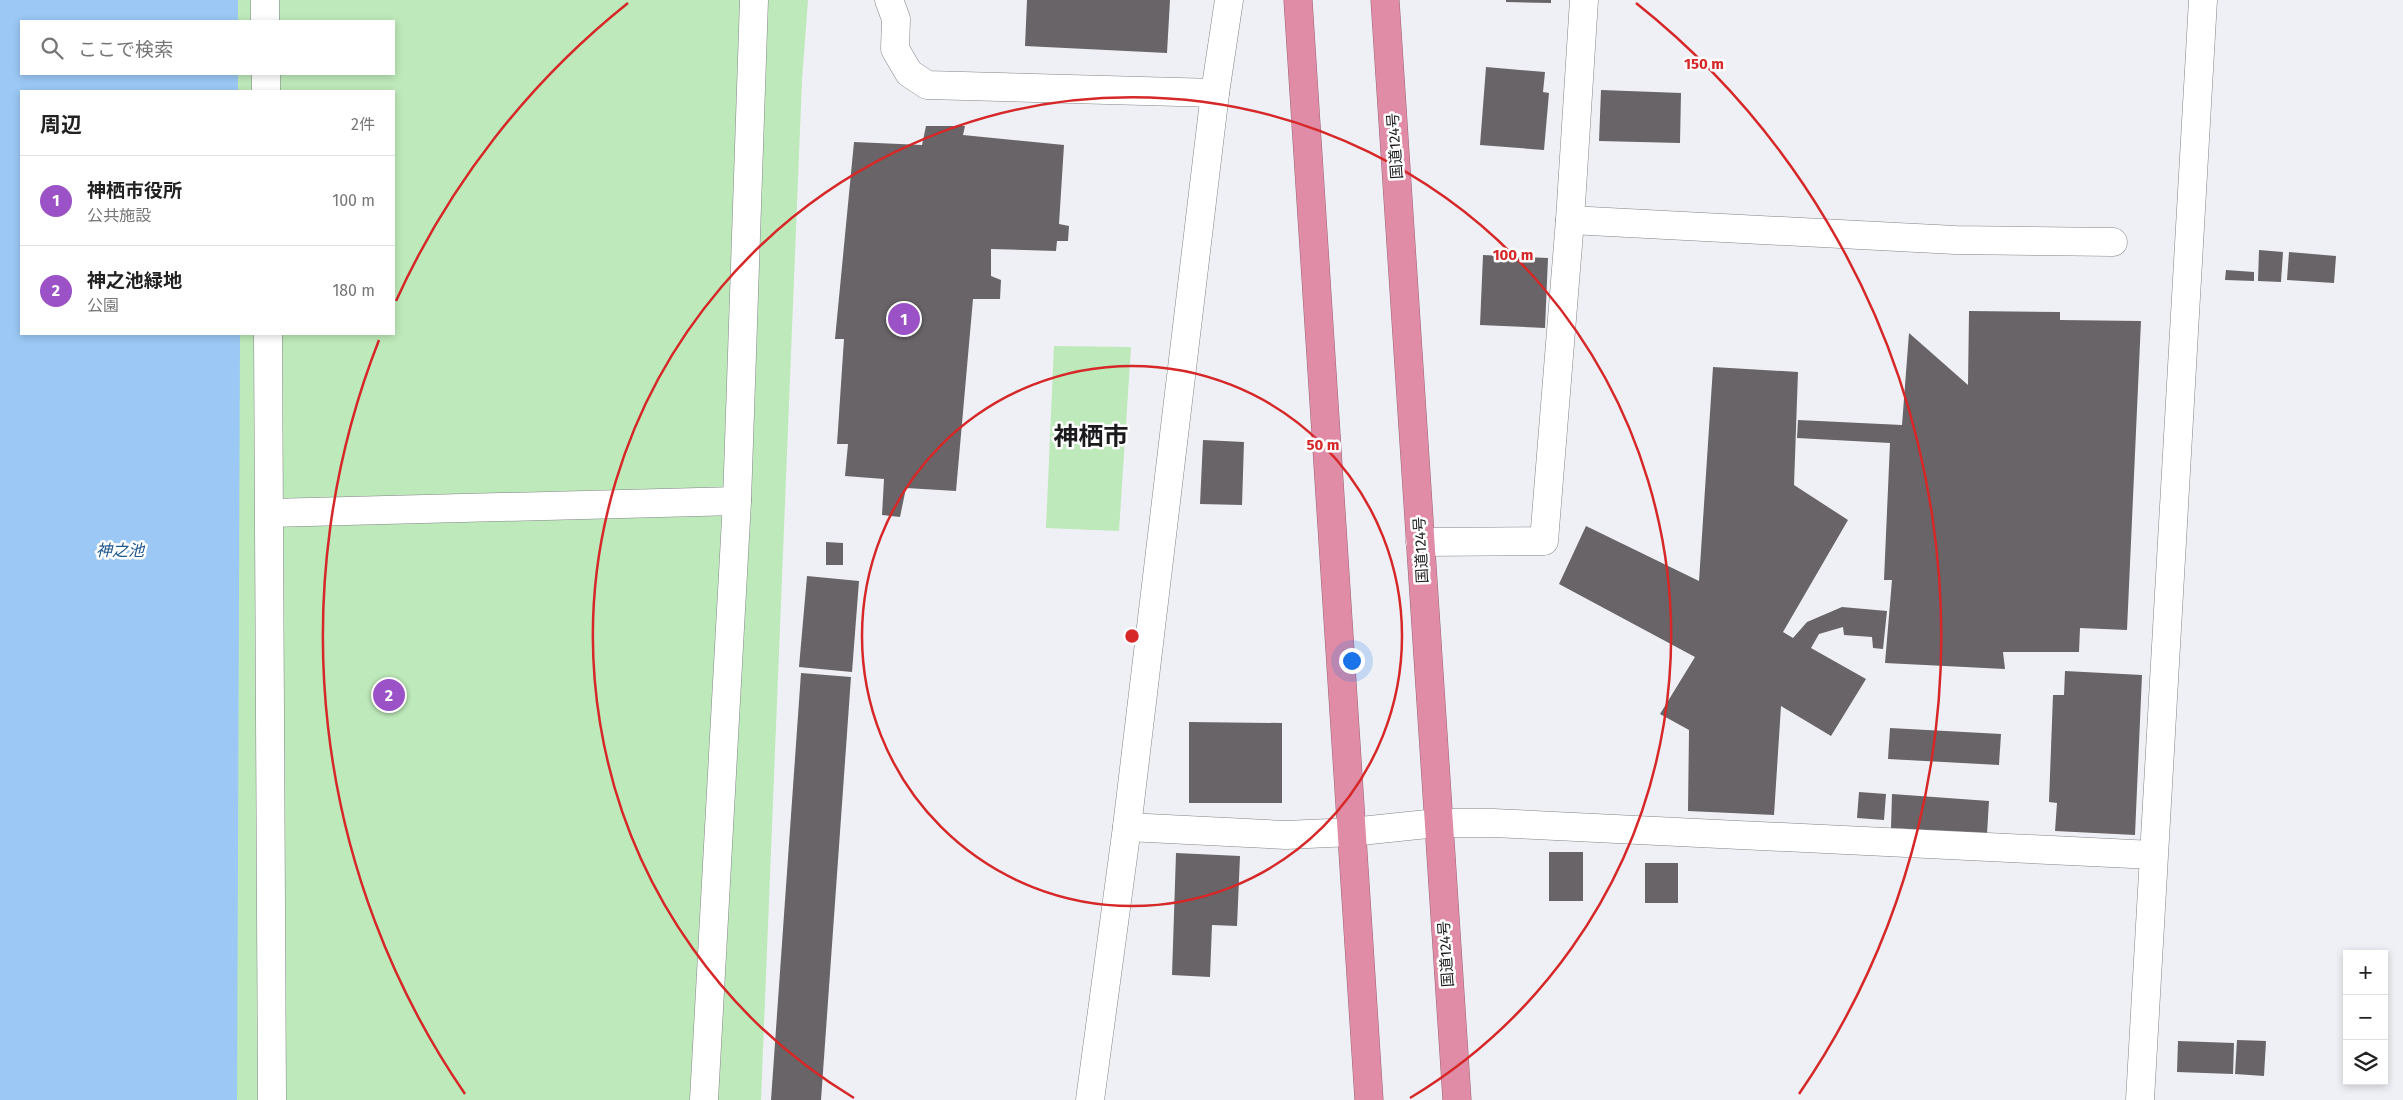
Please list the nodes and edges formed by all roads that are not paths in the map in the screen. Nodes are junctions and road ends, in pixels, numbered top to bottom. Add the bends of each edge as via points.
1 (265, 0) edge
2 (754, 0) edge
3 (889, 0) edge
4 (1228, 0) edge
5 (1298, 0) edge
6 (1385, 0) edge
7 (1584, 0) edge
8 (2203, 0) edge
9 (265, 20) edge
10 (266, 75) edge
11 (266, 90) edge
12 (1215, 93) junction
13 (1570, 220) junction
14 (2113, 242) dead end
15 (268, 335) edge
16 (737, 501) junction
17 (270, 513) junction
18 (1420, 542) junction
19 (1437, 822) junction
20 (1127, 827) junction
21 (1351, 832) junction
22 (2153, 855) junction
23 (272, 1100) edge
24 (704, 1100) edge
25 (1090, 1100) edge
26 (1369, 1100) edge
27 (1457, 1100) edge
28 (2140, 1100) edge

1 - 9 street
2 - 16 street
3 - 12 street via 896,19 894,49 909,73 927,85
4 - 12 street
5 - 21 highway
6 - 18 highway, 国道124号
7 - 13 street
8 - 22 street
10 - 11 street
12 - 20 street
13 - 14 street via 1954,240
13 - 18 street via 1544,541
15 - 17 street
16 - 17 street
16 - 24 street
17 - 23 street
18 - 19 highway, 国道124号
19 - 21 street
19 - 22 street
19 - 27 highway, 国道124号
20 - 21 street via 1286,835
20 - 25 street
21 - 26 highway
22 - 28 street

